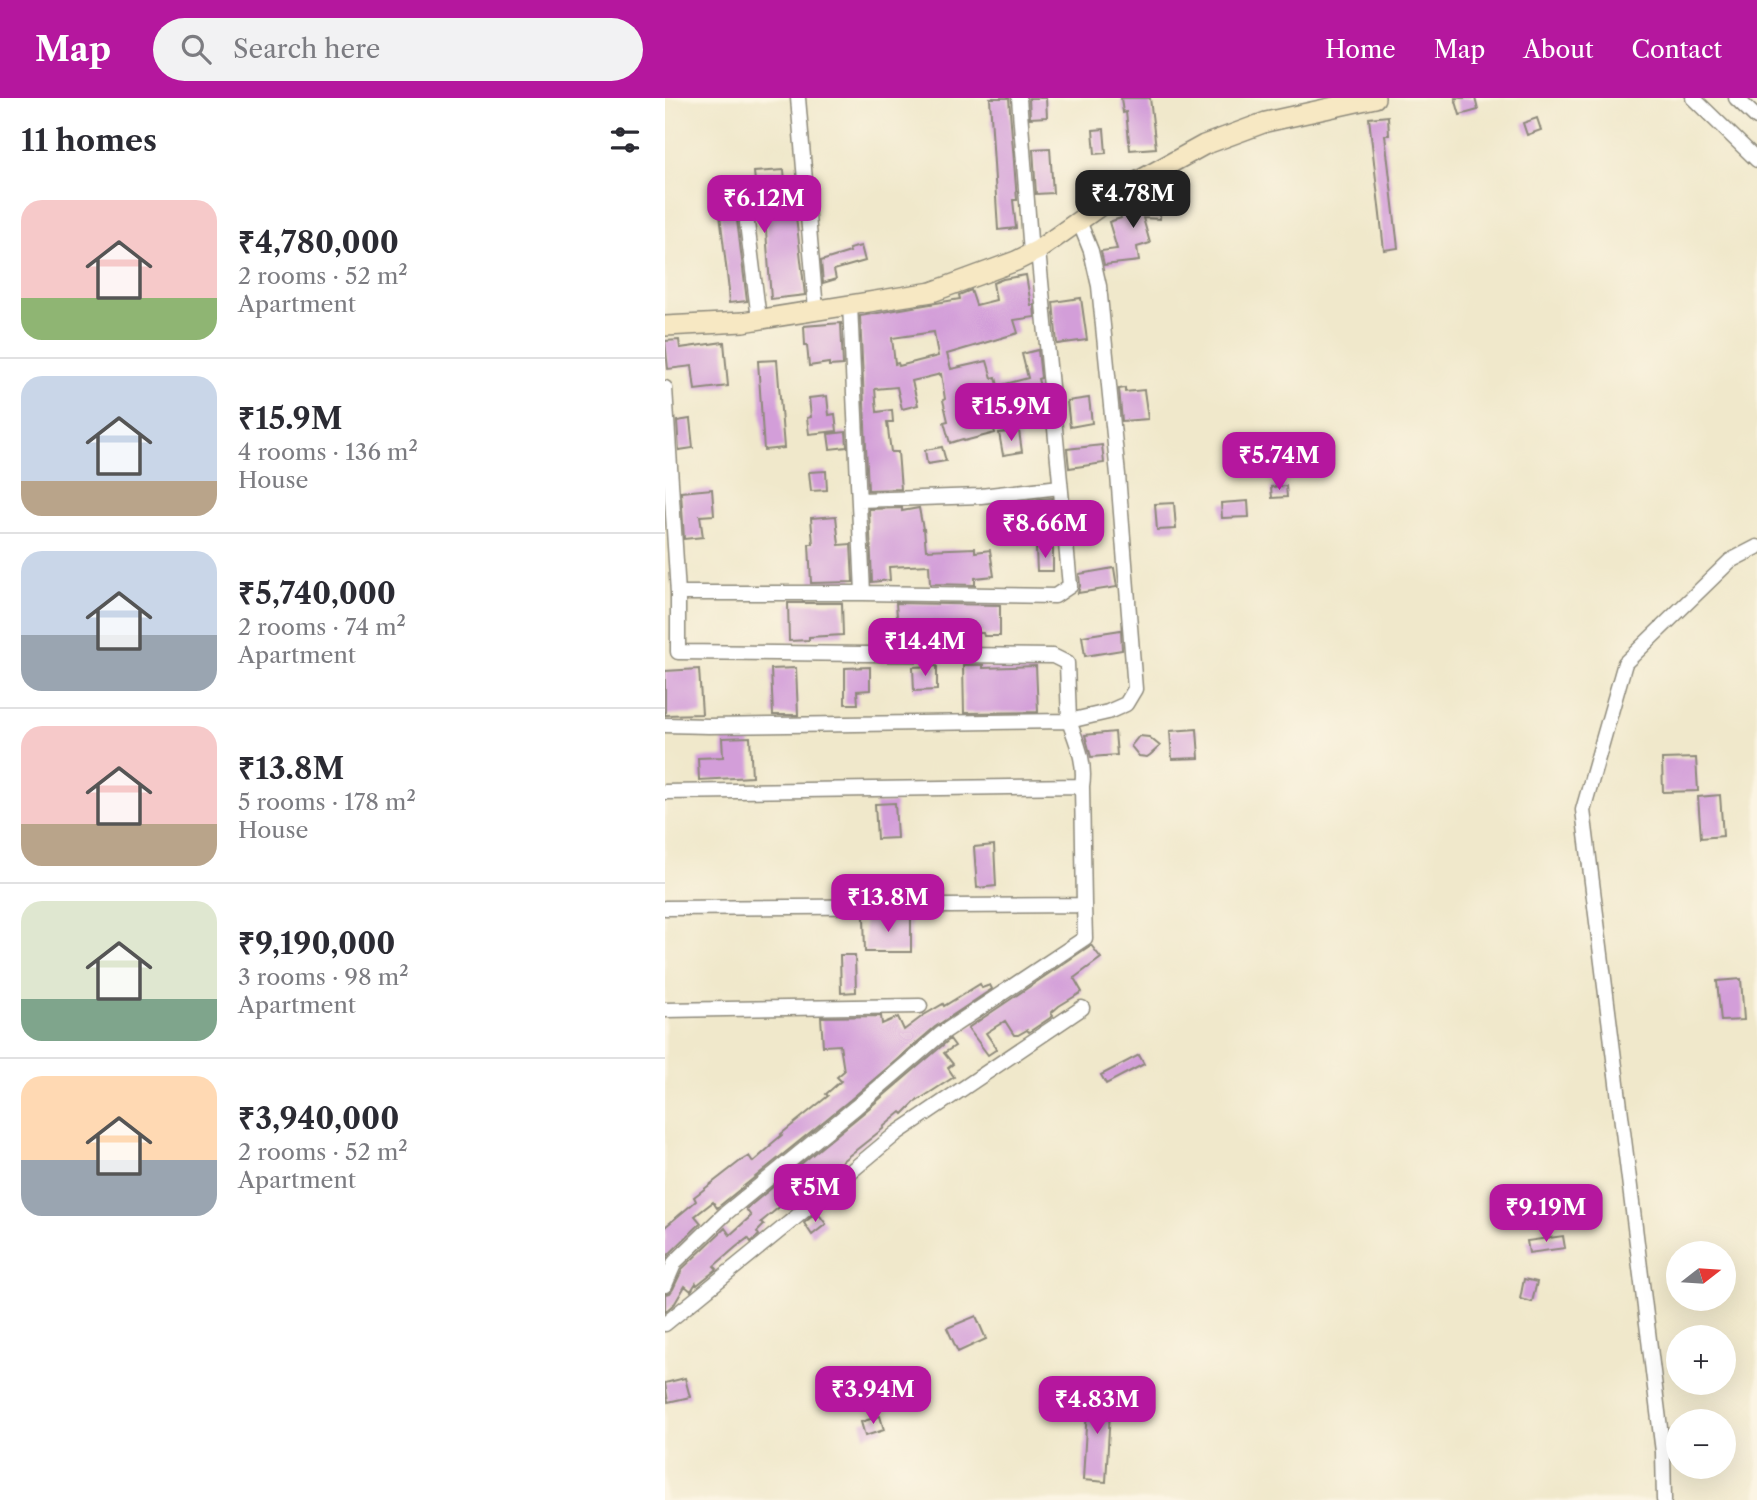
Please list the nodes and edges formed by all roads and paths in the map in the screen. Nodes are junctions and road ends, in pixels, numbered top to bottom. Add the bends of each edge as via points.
1 (798, 98) edge
2 (1019, 98) edge
3 (1375, 98) edge
4 (1693, 98) edge
5 (1736, 98) edge
6 (1757, 118) edge
7 (1757, 160) edge
8 (1079, 221) junction
9 (747, 223) dead end
10 (1034, 252) junction
11 (850, 304) junction
12 (815, 310) junction
13 (759, 319) junction
14 (665, 326) edge
15 (665, 388) edge
16 (1060, 487) junction
17 (859, 500) junction
18 (1757, 547) edge
19 (678, 593) junction
20 (863, 593) junction
21 (672, 654) edge
22 (1069, 721) junction
23 (665, 725) edge
24 (1082, 786) junction
25 (665, 792) edge
26 (1084, 905) junction
27 (665, 908) edge
28 (920, 1006) dead end
29 (1082, 1008) dead end
30 (665, 1010) edge
31 (665, 1285) edge
32 (665, 1324) edge
33 (1664, 1500) edge

1 - 12 street
2 - 10 street
3 - 8 street via 1266,122 1204,145 1124,189
4 - 7 street
5 - 6 street
8 - 10 street
8 - 22 street via 1099,286 1135,689 1126,705
9 - 13 street
10 - 11 street via 932,292
10 - 16 street
11 - 12 street
11 - 17 street
12 - 13 street
13 - 14 street
15 - 19 street
16 - 17 street via 981,496
16 - 20 street via 1070,586 1055,596
17 - 20 street
18 - 33 street via 1730,561 1625,663 1583,810 1663,1452
19 - 20 street
19 - 21 street
21 - 22 street via 1053,656 1067,663
22 - 23 street
22 - 24 street via 1082,760
24 - 25 street
24 - 26 street
26 - 27 street
26 - 31 street via 1084,938 941,1034 726,1213 675,1262
28 - 30 street
29 - 32 street via 897,1133

